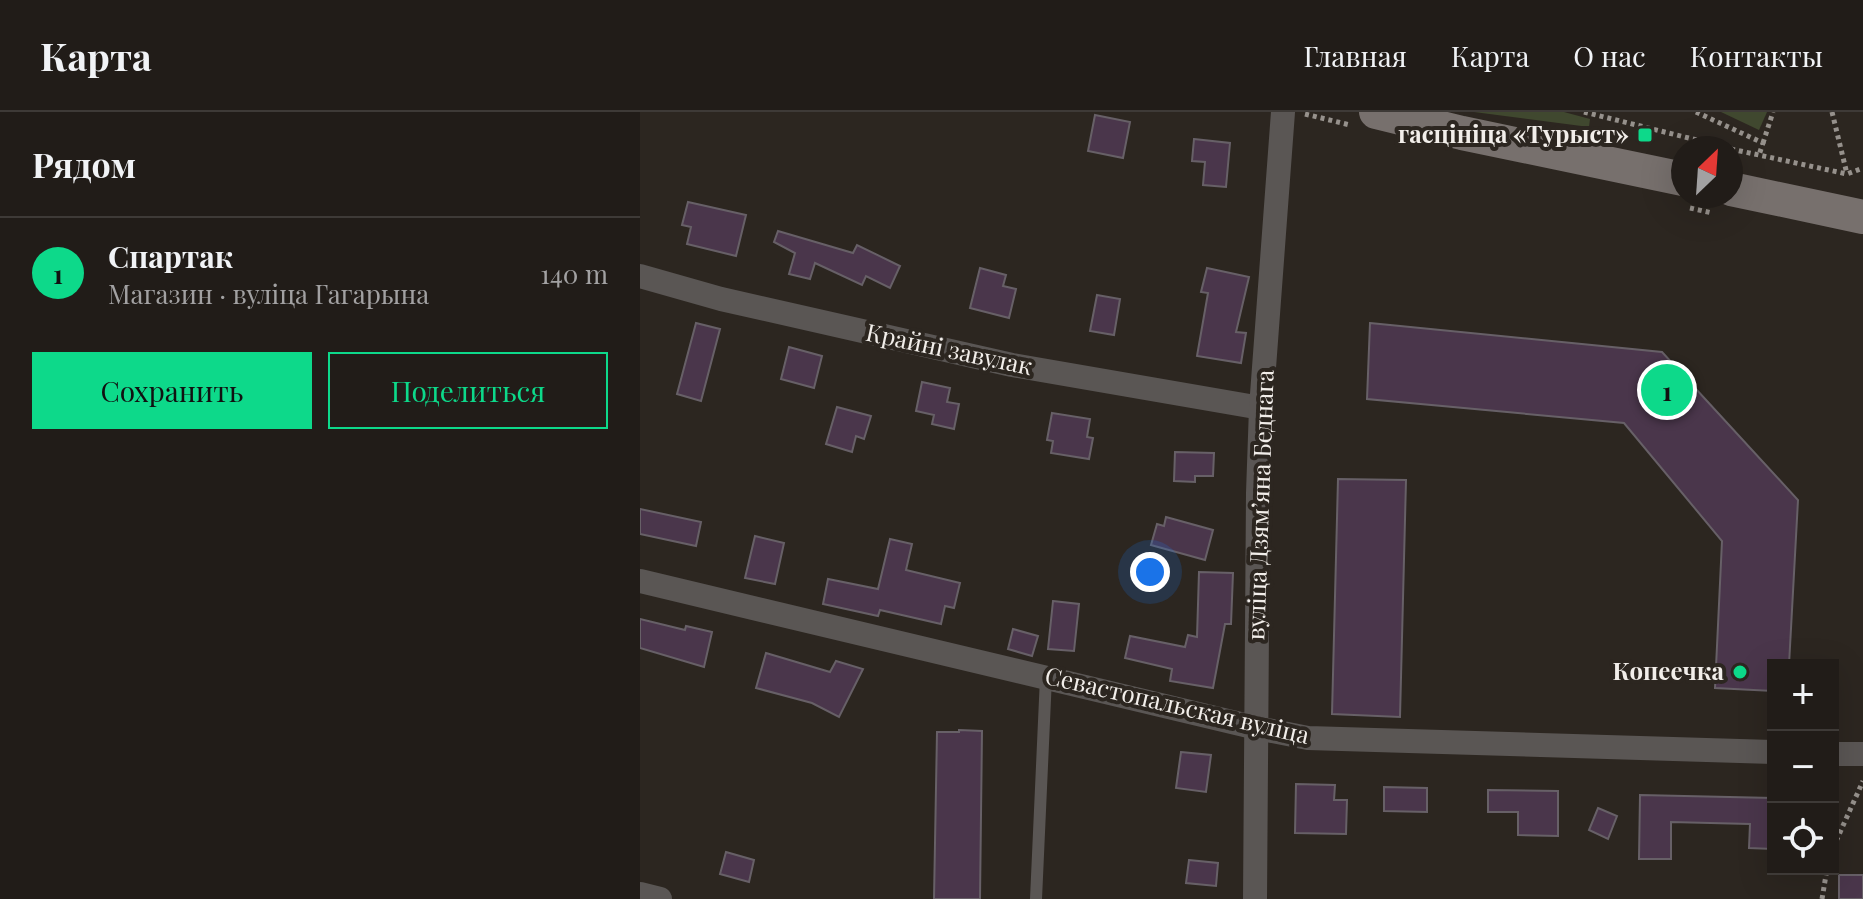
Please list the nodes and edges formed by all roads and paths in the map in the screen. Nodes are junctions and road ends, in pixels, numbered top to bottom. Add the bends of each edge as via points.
1 (1283, 112) edge
2 (1376, 112) edge
3 (1584, 112) edge
4 (1696, 112) edge
5 (1773, 112) edge
6 (1832, 112) edge
7 (1681, 136) edge
8 (1763, 143) junction
9 (1743, 151) edge
10 (1759, 155) junction
11 (1863, 168) edge
12 (1847, 174) junction
13 (1671, 177) edge
14 (1743, 192) edge
15 (1863, 217) edge
16 (640, 276) edge
17 (1261, 408) junction
18 (640, 581) edge
19 (1046, 677) junction
20 (1257, 728) junction
21 (1767, 752) edge
22 (1839, 754) edge
23 (1863, 754) edge
24 (1863, 781) edge
25 (1839, 835) edge
26 (1826, 875) edge
27 (640, 894) edge
28 (660, 899) edge
29 (1036, 899) edge
30 (1255, 899) edge
31 (1822, 899) edge

1 - 17 street, вуліца Дзямʼяна Беднага
2 - 13 main road
3 - 7 path
4 - 8 path
5 - 8 path
6 - 12 path
8 - 10 path
9 - 10 path
10 - 12 path
11 - 12 path
14 - 15 main road
16 - 17 street, Крайні завулак via 1012,365
17 - 20 street, вуліца Дзямʼяна Беднага
18 - 19 street, Севастопальская вуліца
19 - 20 street, Севастопальская вуліца
19 - 29 lane
20 - 21 street, Севастопальская вуліца via 1308,738
20 - 30 street, вуліца Дзямʼяна Беднага
22 - 23 street
24 - 25 path
26 - 31 path
27 - 28 street

